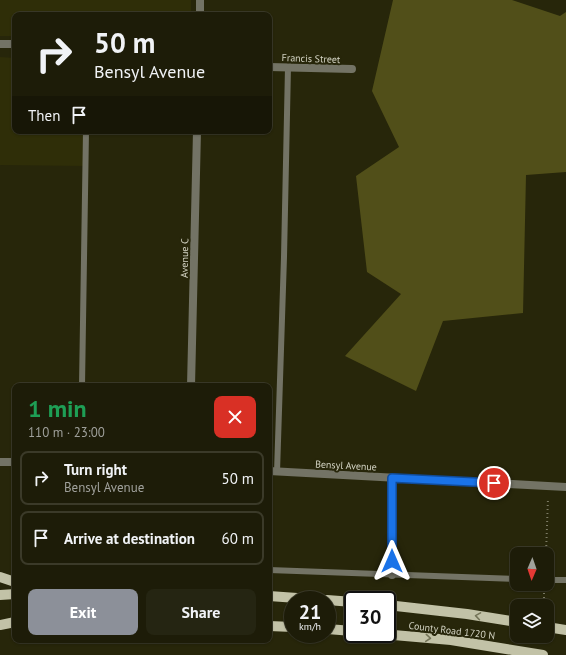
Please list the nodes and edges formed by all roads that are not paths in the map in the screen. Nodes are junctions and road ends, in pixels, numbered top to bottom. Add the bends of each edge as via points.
1 (200, 0) edge
2 (200, 12) edge
3 (0, 44) edge
4 (12, 44) edge
5 (272, 67) edge
6 (288, 67) junction
7 (352, 70) dead end
8 (86, 134) edge
9 (197, 134) edge
10 (82, 383) edge
11 (191, 383) edge
12 (0, 462) edge
13 (12, 462) edge
14 (273, 471) edge
15 (392, 478) junction
16 (566, 487) edge
17 (272, 570) edge
18 (392, 575) junction
19 (0, 577) edge
20 (510, 579) edge
21 (554, 580) edge
22 (566, 580) edge
23 (12, 581) edge
24 (12, 594) edge
25 (0, 595) edge
26 (272, 596) edge
27 (284, 597) edge
28 (396, 606) edge
29 (0, 619) edge
30 (12, 619) edge
31 (510, 621) edge
32 (12, 623) edge
33 (0, 625) edge
34 (272, 626) edge
35 (284, 627) edge
36 (554, 628) edge
37 (566, 630) edge
38 (396, 635) edge
39 (543, 655) edge

1 - 2 street
3 - 4 street
5 - 6 street, Francis Street
6 - 7 street, Francis Street
6 - 14 lane via 284,265
8 - 10 lane
9 - 11 street, Avenue C
12 - 13 street
14 - 15 street, Bensyl Avenue
15 - 16 street, Bensyl Avenue
15 - 18 street
17 - 18 lane
18 - 20 lane
19 - 23 main road
21 - 22 lane
24 - 25 main road
26 - 27 main road
31 -> 28 main road, County Road 1720 N
29 - 30 main road
32 - 33 main road
34 - 35 main road
36 - 37 main road
38 -> 39 main road, County Road 1720 N via 451,640

